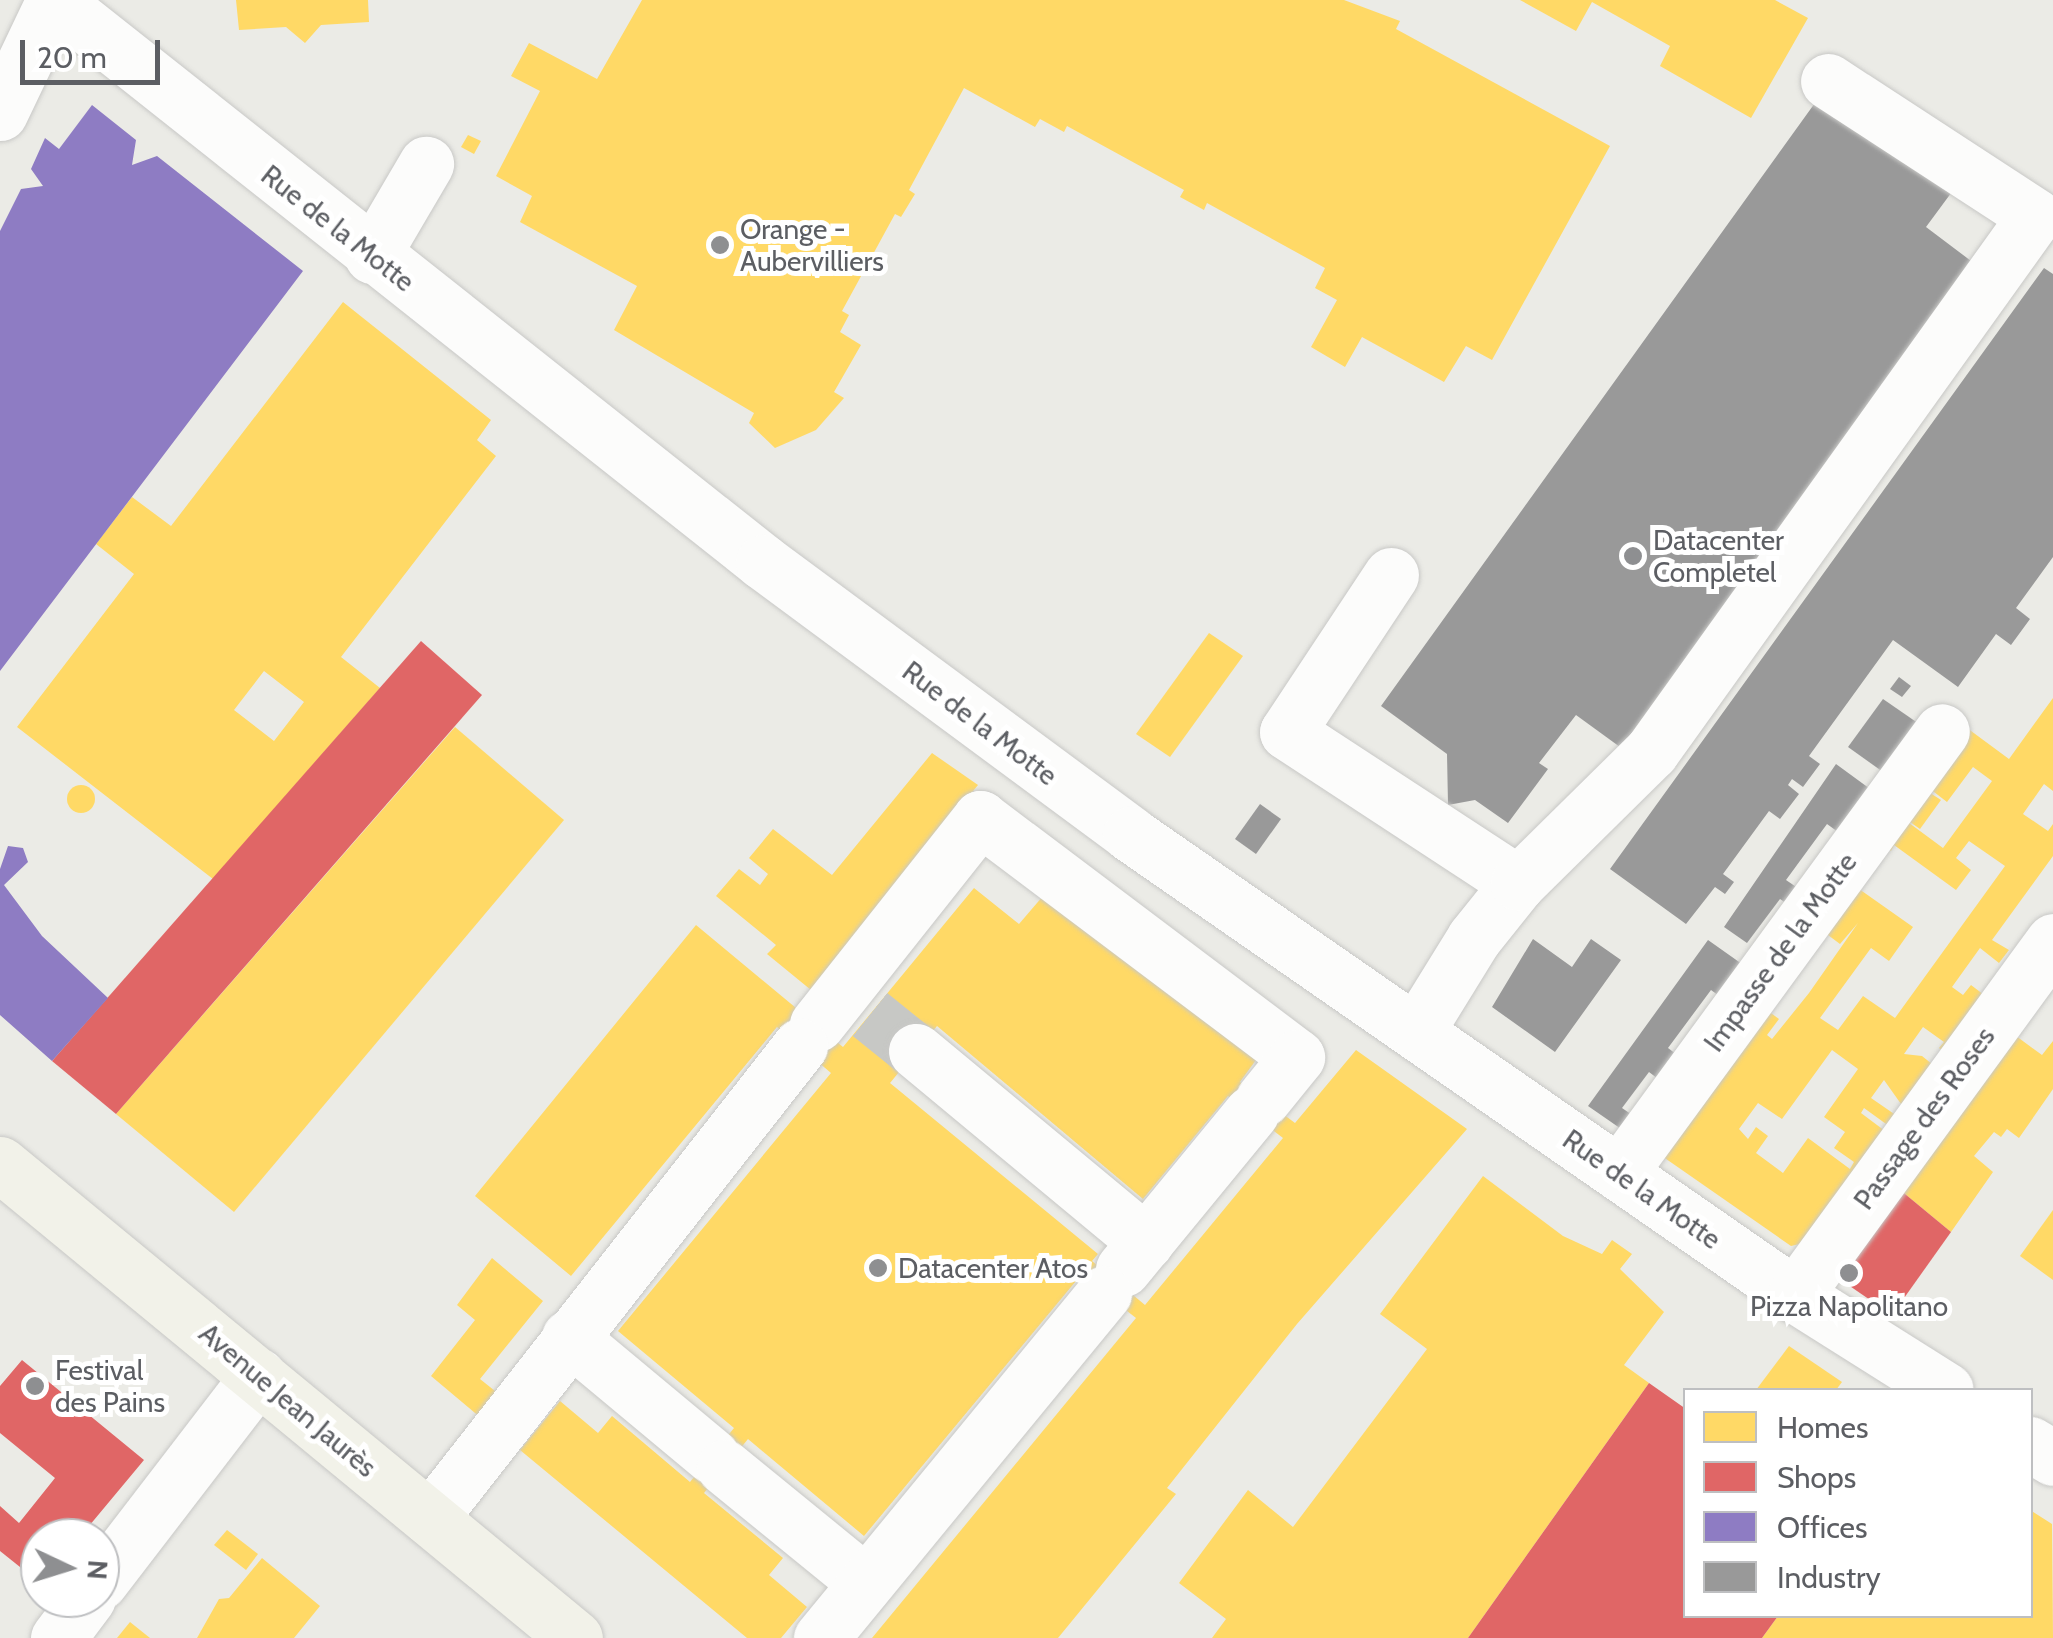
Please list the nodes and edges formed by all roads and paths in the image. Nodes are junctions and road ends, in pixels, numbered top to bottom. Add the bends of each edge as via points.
1 (54, 0) edge
2 (1828, 81) dead end
3 (0, 113) edge
4 (426, 164) dead end
5 (2044, 222) edge
6 (372, 256) junction
7 (1390, 575) dead end
8 (1942, 731) dead end
9 (1518, 883) junction
10 (2053, 941) edge
11 (1416, 1032) junction
12 (916, 1051) tunnel mouth
13 (0, 1164) edge
14 (1619, 1173) junction
15 (1122, 1271) junction
16 (1794, 1295) junction
17 (569, 1337) junction
18 (258, 1376) junction
19 (1943, 1388) edge
20 (430, 1518) junction
21 (120, 1556) edge
22 (866, 1583) junction
23 (575, 1638) edge
24 (821, 1638) edge

1 - 3 street
1 - 6 street, Rue de la Motte
2 - 5 street
4 - 6 street
5 - 9 street via 1651,752
6 - 11 street, Rue de la Motte via 778,574 1130,834
7 - 9 street via 1287,732
8 - 14 street, Impasse de la Motte
9 - 11 street via 1474,938
10 - 16 street, Passage des Roses
11 - 14 street, Rue de la Motte
12 - 15 street
13 - 18 main road, Avenue Jean Jaurès
14 - 16 street, Rue de la Motte
15 - 17 street via 1297,1057 980,818 832,1019
15 - 22 street
16 - 19 street, Rue de la Motte
17 - 20 street
17 - 22 street
18 - 20 main road, Avenue Jean Jaurès
18 - 21 street
20 - 23 main road, Avenue Jean Jaurès
22 - 24 street

